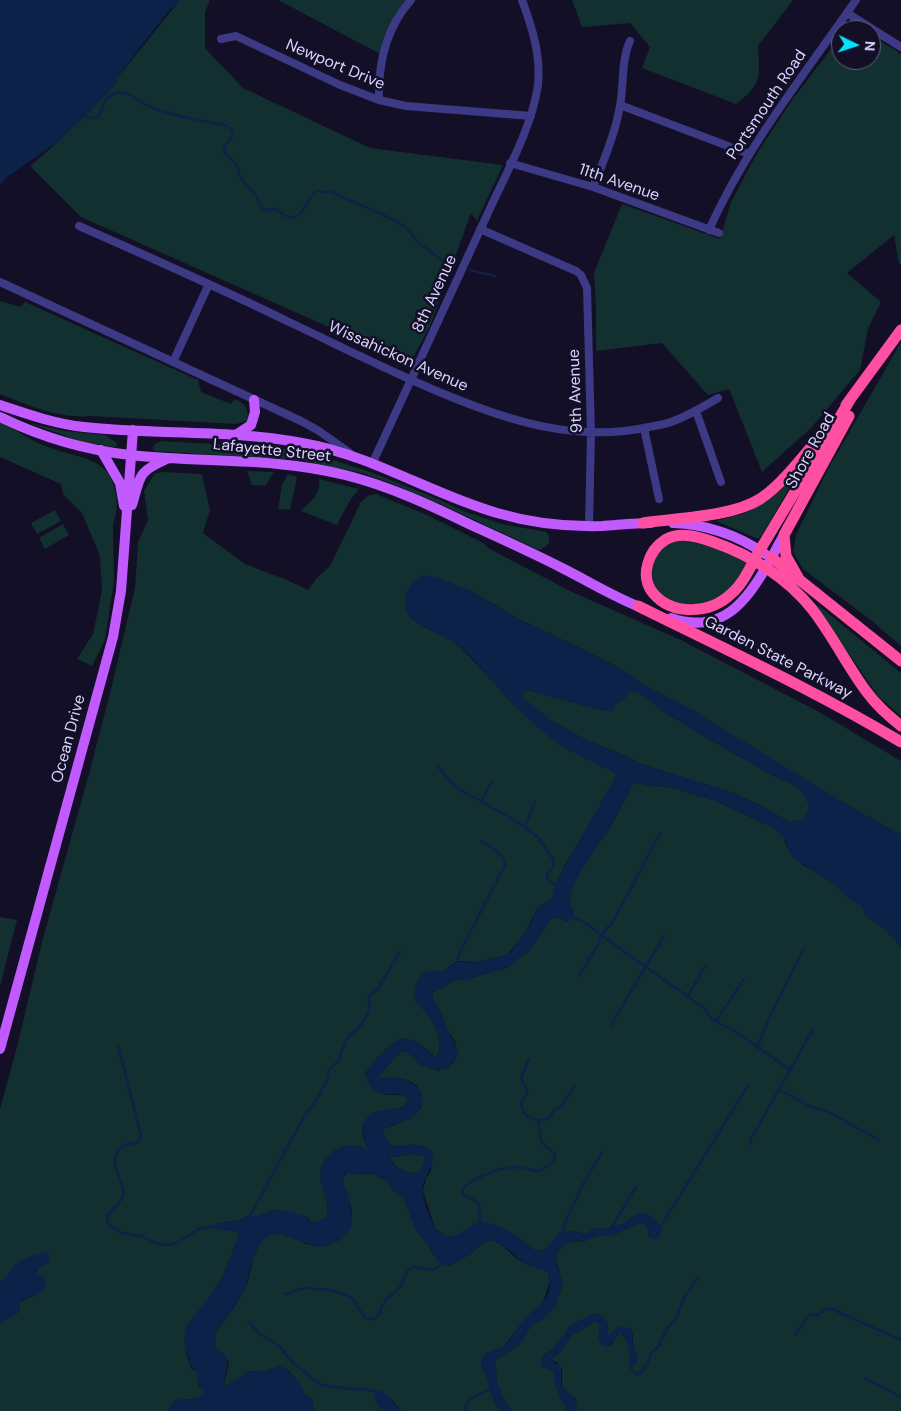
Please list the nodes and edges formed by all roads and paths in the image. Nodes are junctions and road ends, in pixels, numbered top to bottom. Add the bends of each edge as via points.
1 (411, 0) edge
2 (522, 0) edge
3 (856, 0) edge
4 (847, 13) junction
5 (222, 38) dead end
6 (630, 41) dead end
7 (901, 47) edge
8 (379, 100) junction
9 (620, 105) junction
10 (531, 116) junction
11 (749, 154) junction
12 (510, 163) junction
13 (593, 187) junction
14 (79, 226) dead end
15 (480, 229) junction
16 (709, 230) junction
17 (719, 233) dead end
18 (0, 282) edge
19 (209, 284) junction
20 (901, 330) edge
21 (887, 350) junction
22 (173, 362) junction
23 (410, 380) junction
24 (718, 398) dead end
25 (254, 400) junction
26 (850, 400) junction
27 (0, 405) edge
28 (696, 411) junction
29 (0, 417) edge
30 (644, 428) junction
31 (133, 430) junction
32 (591, 433) junction
33 (236, 435) junction
34 (101, 450) junction
35 (131, 455) junction
36 (352, 455) junction
37 (171, 458) junction
38 (372, 462) junction
39 (721, 482) dead end
40 (659, 499) dead end
41 (126, 522) junction
42 (643, 523) junction
43 (589, 526) junction
44 (784, 535) junction
45 (757, 555) junction
46 (768, 563) junction
47 (799, 579) junction
48 (638, 606) junction
49 (901, 661) edge
50 (901, 726) edge
51 (901, 742) edge
52 (0, 1049) edge

1 - 8 street via 394,24 383,52
2 - 10 street, 8th Avenue via 534,33 538,62 538,82
3 - 4 street, Portsmouth Road
4 - 7 street
4 - 11 street, Portsmouth Road
5 - 8 street, Newport Drive via 236,36
6 - 9 street via 624,61
8 - 10 street, Newport Drive via 406,106
9 - 11 street
9 - 13 street
10 - 12 street, 8th Avenue
11 - 16 street, Portsmouth Road
12 - 13 street, 11th Avenue
12 - 15 street, 8th Avenue
13 - 16 street, 11th Avenue
14 - 19 street, Wissahickon Avenue
15 - 23 street, 8th Avenue
15 - 32 street, 9th Avenue via 582,276 587,288
16 - 17 street, 11th Avenue
18 - 22 street
19 - 22 street
19 - 23 street, Wissahickon Avenue
20 - 21 highway, Shore Road
21 - 26 highway, Shore Road
21 - 44 highway, Shore Road
22 - 25 street
23 - 32 street, Wissahickon Avenue via 486,412 520,422
23 - 38 street, 8th Avenue
24 - 28 street, Wissahickon Avenue
25 - 33 main road via 252,425
25 - 36 street via 310,426
26 - 42 highway via 777,484 758,500 733,511
26 - 45 highway
27 - 31 main road, Lafayette Street via 83,427
28 - 30 street, Wissahickon Avenue via 670,423
28 - 39 street
29 - 34 main road, Lafayette Street via 54,439
30 - 32 street, Wissahickon Avenue
30 - 40 street
31 - 33 main road, Lafayette Street
31 - 35 main road, Ocean Drive
32 - 43 street, 9th Avenue
33 - 36 main road, Lafayette Street via 298,442
34 - 35 main road, Lafayette Street
34 - 41 main road via 120,483
35 - 37 main road, Lafayette Street
35 - 41 main road, Ocean Drive
36 - 38 main road, Lafayette Street
37 - 41 main road via 151,466 142,474
37 - 48 main road, Lafayette Street via 293,466 368,481 443,512
38 - 43 main road, Lafayette Street via 496,513 541,522
41 - 52 main road, Ocean Drive via 121,591 113,637
42 - 43 main road, Lafayette Street
42 - 45 main road via 677,523 713,529 735,537
44 - 46 main road, Shore Road
44 - 47 highway via 786,556
45 - 45 highway via 732,594 703,609 684,609 666,603 653,593 647,576 652,553 664,541 675,536 710,541
45 - 46 highway
46 - 47 highway
46 - 48 main road, Lafayette Street via 744,600 716,619 681,621
46 - 50 highway via 807,604 880,708
47 - 49 highway
48 - 51 highway, Garden State Parkway via 787,678

